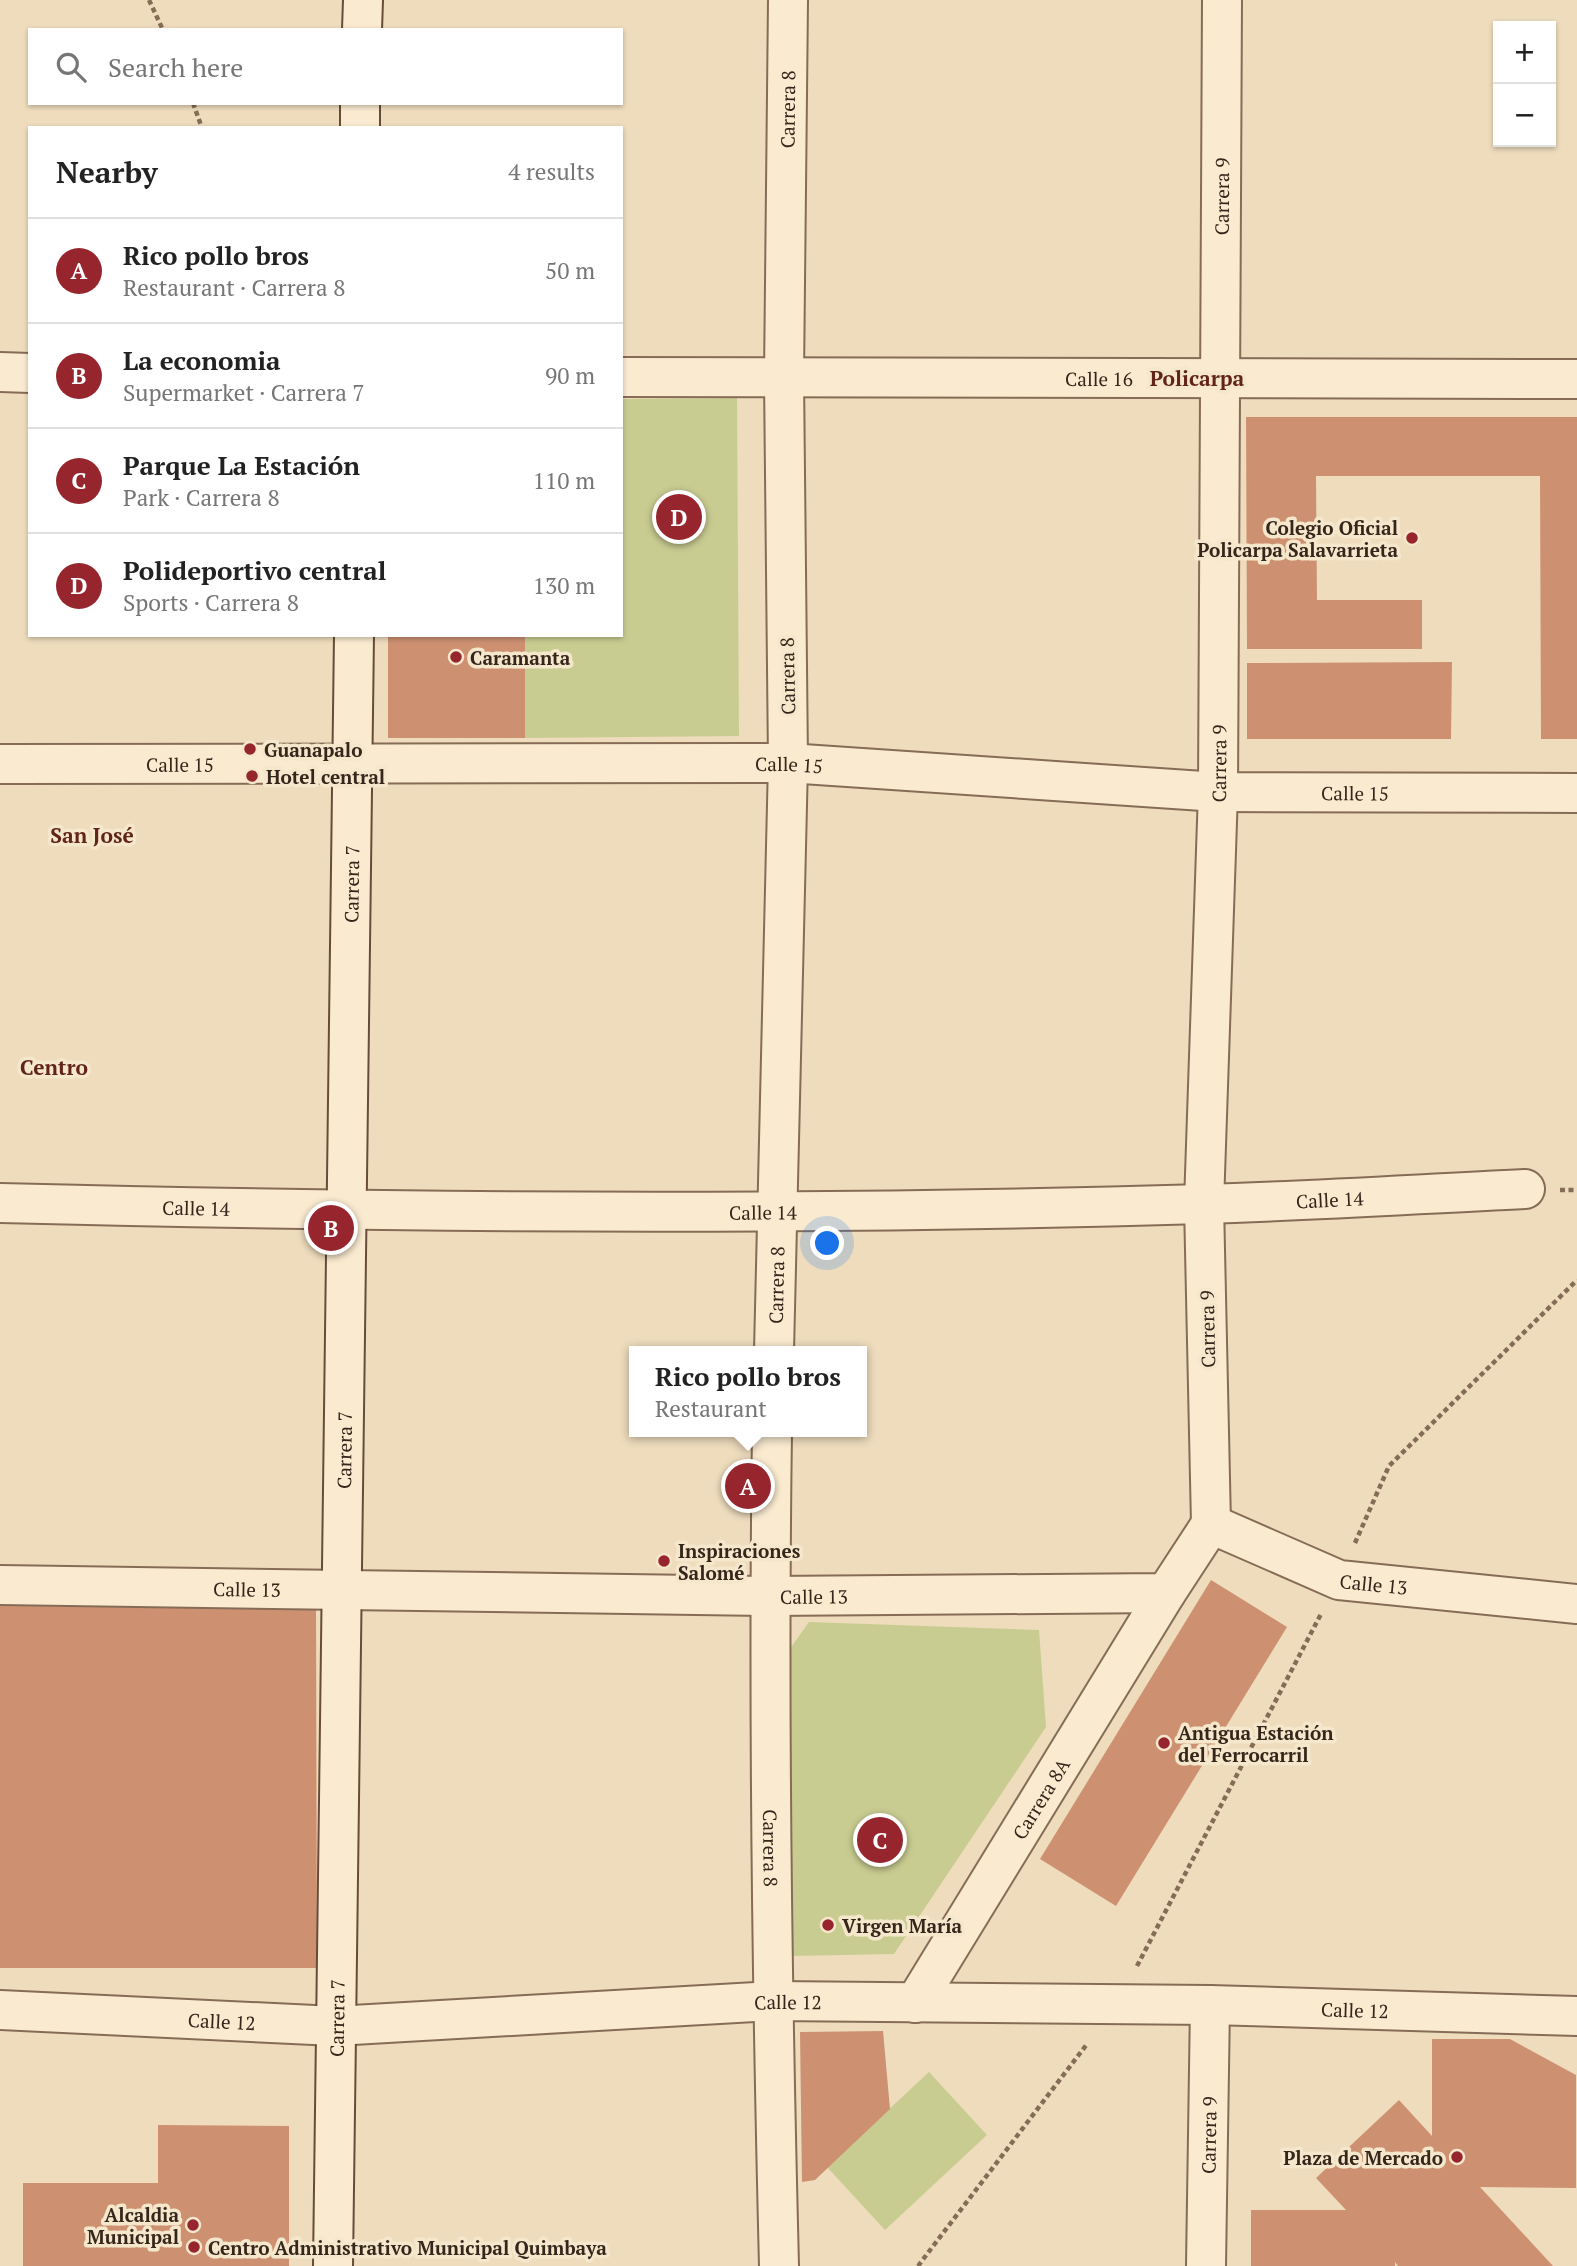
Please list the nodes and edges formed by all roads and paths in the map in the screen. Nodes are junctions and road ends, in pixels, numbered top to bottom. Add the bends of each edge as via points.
1 (149, 0) edge
2 (363, 0) edge
3 (788, 0) edge
4 (1222, 0) edge
5 (162, 28) edge
6 (362, 28) edge
7 (194, 105) edge
8 (360, 105) edge
9 (201, 126) edge
10 (360, 126) edge
11 (0, 372) edge
12 (28, 373) edge
13 (623, 377) edge
14 (784, 377) junction
15 (1219, 378) junction
16 (1577, 379) edge
17 (354, 637) edge
18 (353, 763) junction
19 (788, 763) junction
20 (0, 764) edge
21 (1218, 793) junction
22 (1577, 793) edge
23 (1525, 1189) dead end
24 (0, 1203) edge
25 (1204, 1204) junction
26 (776, 1210) junction
27 (346, 1211) junction
28 (1577, 1280) edge
29 (774, 1346) edge
30 (772, 1437) edge
31 (1211, 1524) junction
32 (1339, 1580) junction
33 (0, 1585) edge
34 (341, 1590) junction
35 (1166, 1593) junction
36 (770, 1596) junction
37 (1577, 1604) edge
38 (773, 2001) junction
39 (915, 2003) junction
40 (1116, 2004) junction
41 (1210, 2005) junction
42 (0, 2010) edge
43 (1577, 2016) edge
44 (335, 2026) junction
45 (333, 2266) edge
46 (779, 2266) edge
47 (918, 2266) edge
48 (1206, 2266) edge

1 - 5 path
2 - 6 street
3 - 14 street, Carrera 8
4 - 15 street, Carrera 9
7 - 9 path
8 - 10 street
11 - 12 street
13 - 14 street, Calle 16
14 - 15 street, Calle 16
14 - 19 street, Carrera 8
15 - 16 street, Calle 16
15 - 21 street, Carrera 9
17 - 18 street, Carrera 7
18 - 19 street, Calle 15
18 - 20 street, Calle 15
18 - 27 street, Carrera 7
19 - 21 street, Calle 15
19 - 26 street, Carrera 8
21 - 22 street, Calle 15
21 - 25 street, Carrera 9
23 - 25 street, Calle 14
24 - 27 street, Calle 14
25 - 26 street, Calle 14
25 - 31 street, Carrera 9
26 - 27 street, Calle 14
26 - 29 street, Carrera 8
27 - 34 street, Carrera 7
28 - 32 path via 1389,1466
30 - 36 street, Carrera 8
31 - 32 street, Calle 13
31 - 35 street
32 - 37 street, Calle 13
32 - 40 path
33 - 34 street, Calle 13
34 - 36 street, Calle 13
34 - 44 street, Carrera 7
35 - 36 street, Calle 13
35 - 39 street, Carrera 8A
36 - 38 street, Carrera 8
38 - 39 street, Calle 12
38 - 44 street, Calle 12
38 - 46 street, Carrera 8
39 - 40 street, Calle 12
40 - 41 street, Calle 12
40 - 47 path
41 - 43 street, Calle 12
41 - 48 street, Carrera 9
42 - 44 street, Calle 12
44 - 45 street, Carrera 7

